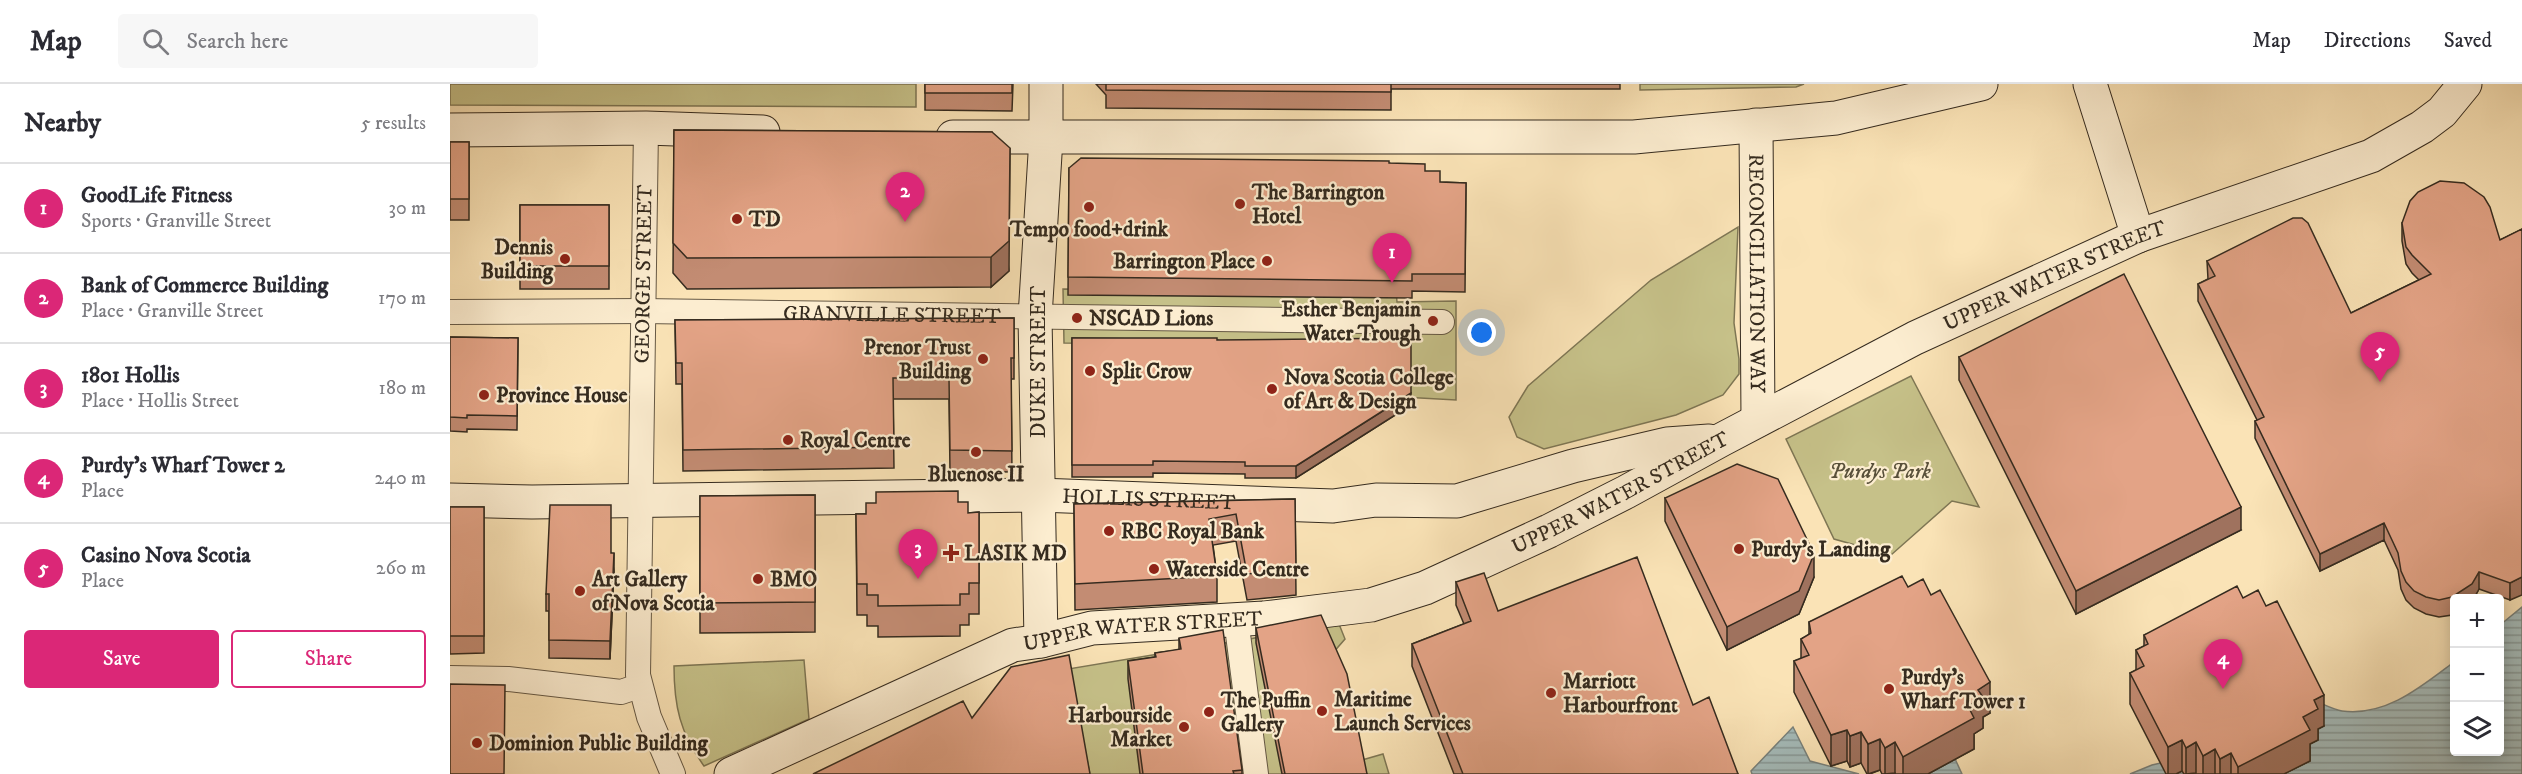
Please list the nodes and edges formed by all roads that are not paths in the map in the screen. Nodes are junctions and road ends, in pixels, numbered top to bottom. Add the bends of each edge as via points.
1 (1046, 84) edge
2 (1981, 84) edge
3 (2090, 84) edge
4 (2465, 84) edge
5 (1756, 125) junction
6 (645, 128) junction
7 (450, 130) edge
8 (792, 133) edge
9 (921, 137) edge
10 (1046, 138) junction
11 (2138, 236) junction
12 (643, 311) junction
13 (450, 312) edge
14 (1035, 317) junction
15 (1442, 322) dead end
16 (1758, 420) junction
17 (1721, 440) junction
18 (1040, 495) junction
19 (450, 500) edge
20 (641, 500) junction
21 (1236, 619) junction
22 (1041, 641) junction
23 (450, 678) edge
24 (639, 686) junction
25 (673, 774) edge
26 (731, 774) edge
27 (1256, 774) edge

1 - 10 street, DUKE STREET
2 - 5 street via 1836,118
3 - 11 street
4 - 11 street, UPPER WATER STREET via 2442,112 2371,156
5 - 10 street via 1634,137
5 - 16 street, RECONCILIATION WAY
6 - 7 street
6 - 8 street
6 - 12 street, GEORGE STREET
9 - 10 street
10 - 14 street, DUKE STREET
11 - 16 street, UPPER WATER STREET via 1915,338
12 - 13 street, GRANVILLE STREET
12 - 14 street, GRANVILLE STREET
12 - 20 street, GEORGE STREET
14 - 15 street, GRANVILLE STREET
14 - 18 street, DUKE STREET
16 - 17 street, UPPER WATER STREET
17 - 18 street, HOLLIS STREET via 1667,444 1573,466 1457,501 1376,500 1333,506
17 - 21 street, UPPER WATER STREET via 1566,523 1413,592 1371,605
18 - 20 street, HOLLIS STREET
18 - 22 street, DUKE STREET
19 - 20 street, HOLLIS STREET
20 - 24 street, GEORGE STREET
21 - 22 street, UPPER WATER STREET via 1092,628
21 - 27 street
22 - 26 street, UPPER WATER STREET via 1004,647
23 - 24 street via 508,679 621,692
24 - 25 street, GEORGE STREET

